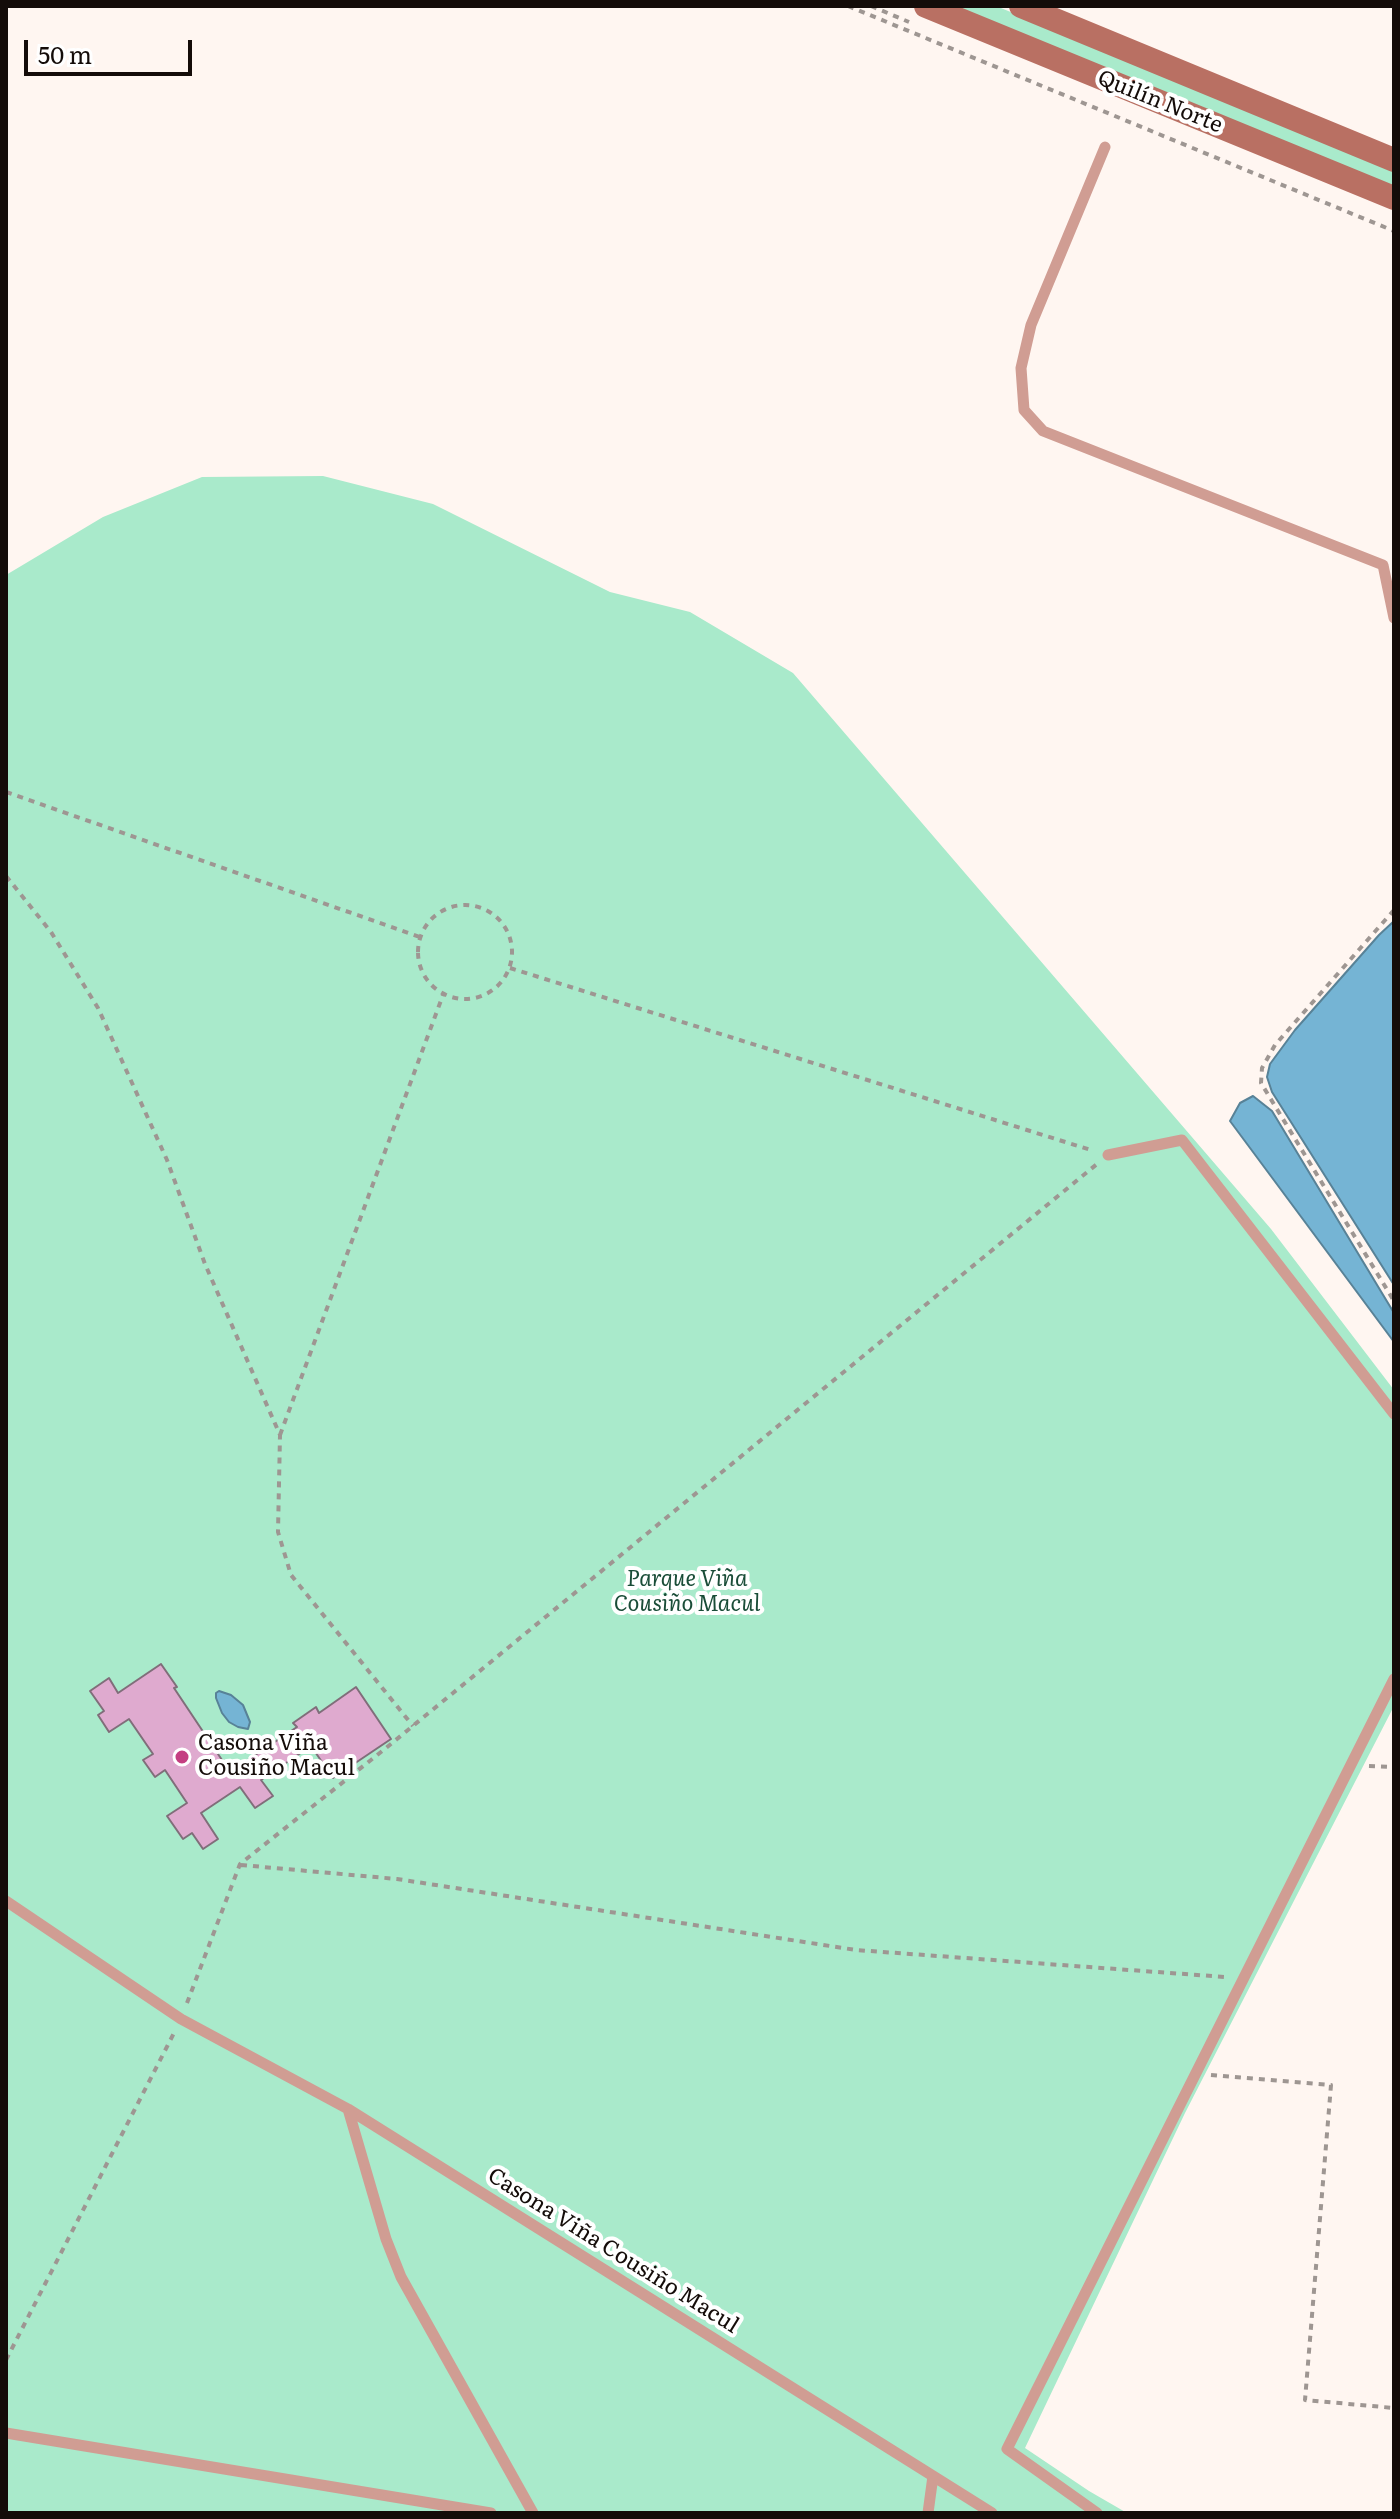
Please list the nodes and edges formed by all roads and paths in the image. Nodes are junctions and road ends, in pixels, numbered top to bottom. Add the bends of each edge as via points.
1 (848, 6) edge
2 (926, 6) edge
3 (1021, 6) edge
4 (1105, 147) dead end
5 (1394, 160) edge
6 (1394, 198) edge
7 (1394, 231) edge
8 (1394, 618) edge
9 (6, 792) edge
10 (6, 876) edge
11 (1394, 910) edge
12 (420, 937) junction
13 (510, 968) junction
14 (443, 995) junction
15 (1108, 1155) junction
16 (1394, 1301) edge
17 (1394, 1414) edge
18 (280, 1435) junction
19 (1394, 1679) edge
20 (413, 1726) junction
21 (1351, 1765) junction
22 (1394, 1767) edge
23 (240, 1864) junction
24 (6, 1901) edge
25 (1243, 1979) junction
26 (181, 2019) junction
27 (1195, 2074) junction
28 (348, 2109) junction
29 (6, 2360) edge
30 (1394, 2408) edge
31 (6, 2433) edge
32 (933, 2476) junction
33 (491, 2513) edge
34 (533, 2513) edge
35 (928, 2513) edge
36 (992, 2513) edge
37 (1097, 2513) edge

1 - 7 path
2 - 6 street, Quilín Norte
3 - 5 street, Quilín Norte
4 - 8 lane via 1031,325 1021,368 1024,410 1043,431 1383,565
9 - 12 path
10 - 18 path via 51,932 98,1008
11 - 16 path via 1275,1045 1262,1068 1261,1083
12 - 13 path via 440,912 456,906 488,911 509,935
12 - 14 path via 417,950 424,976
13 - 14 path via 490,993 459,999
13 - 15 path
14 - 18 path
15 - 17 lane via 1182,1140
15 - 20 path
18 - 20 path via 278,1532 291,1575
19 - 21 lane
20 - 23 path
21 - 22 path
21 - 25 lane
23 - 25 path via 397,1879 856,1950
23 - 26 path
24 - 26 lane, Casona Viña Cousiño Macul
25 - 27 lane
26 - 28 lane, Casona Viña Cousiño Macul
26 - 29 path
27 - 30 path via 1331,2085 1305,2400
27 - 37 lane via 1007,2449
28 - 32 lane, Casona Viña Cousiño Macul
28 - 34 lane via 401,2277
31 - 33 lane
32 - 35 lane
32 - 36 lane, Casona Viña Cousiño Macul

